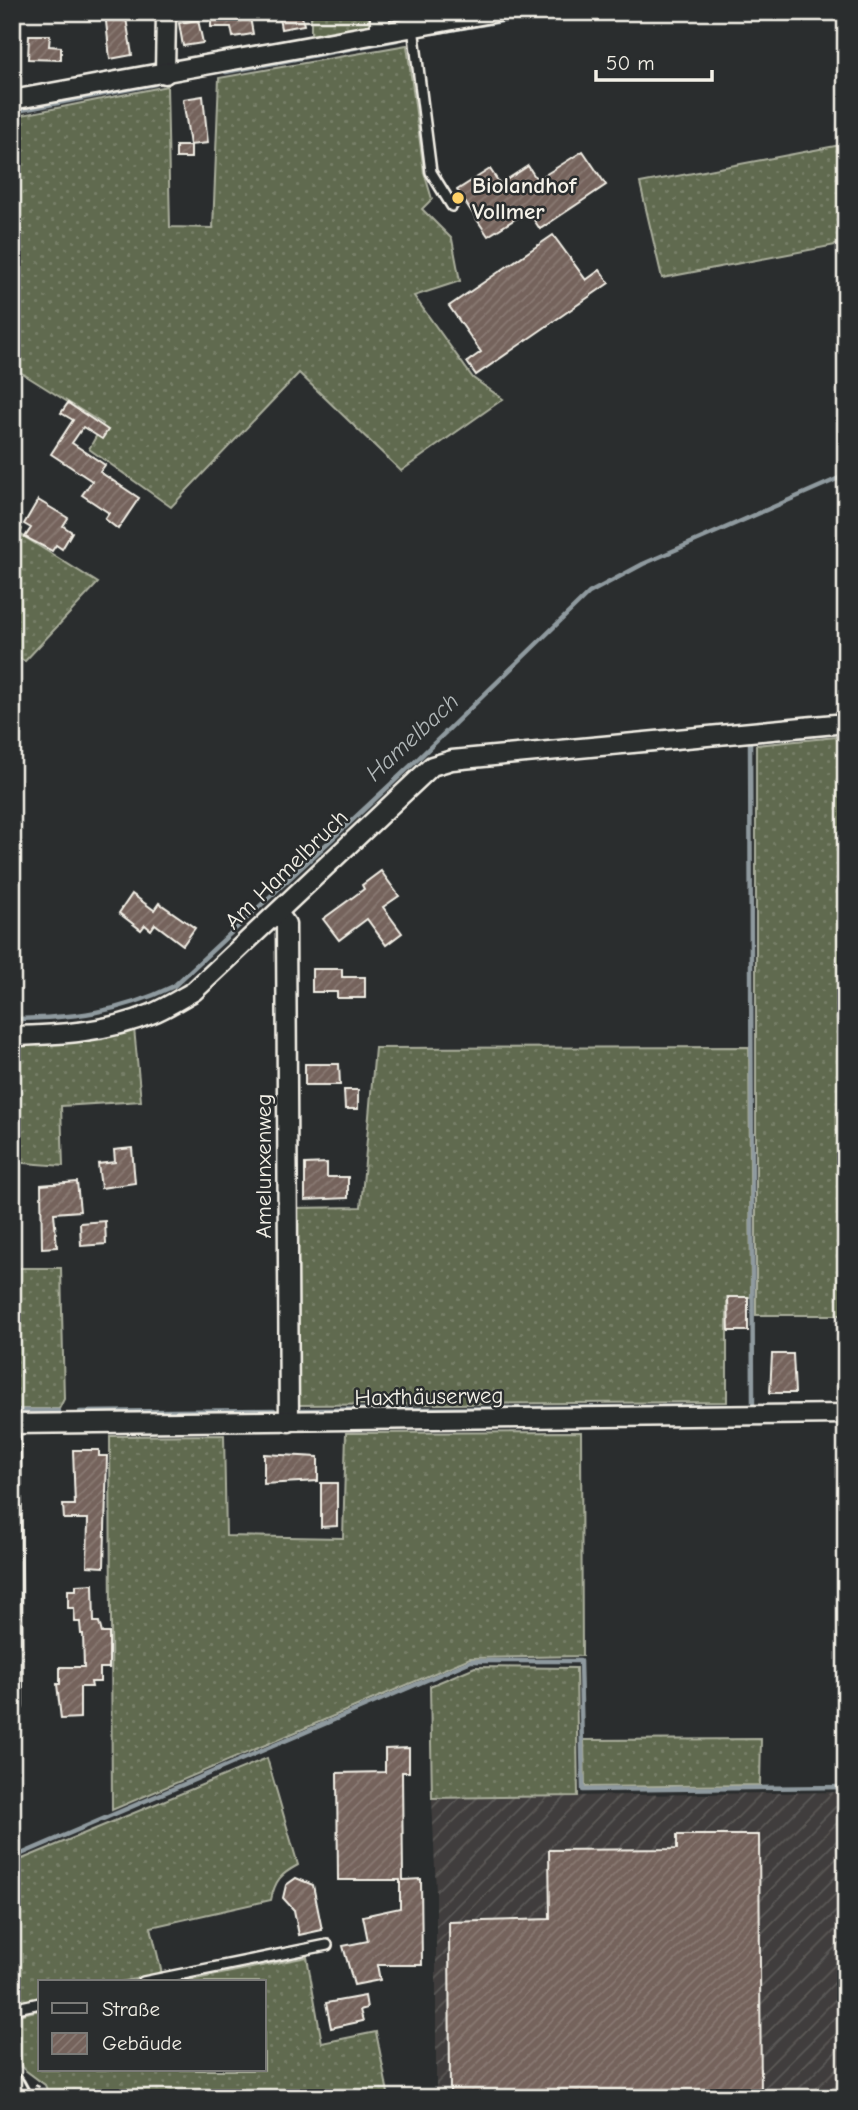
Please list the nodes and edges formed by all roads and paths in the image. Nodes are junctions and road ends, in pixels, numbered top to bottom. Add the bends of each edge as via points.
1 (166, 12) edge
2 (380, 12) edge
3 (497, 12) edge
4 (413, 27) junction
5 (380, 33) junction
6 (165, 74) junction
7 (12, 100) edge
8 (452, 206) dead end
9 (846, 723) edge
10 (278, 913) junction
11 (12, 1036) edge
12 (846, 1414) edge
13 (289, 1422) junction
14 (14, 1424) edge
15 (17, 1706) dead end
16 (327, 1945) dead end
17 (154, 1980) edge
18 (38, 2003) edge
19 (12, 2009) edge
20 (12, 2087) edge
21 (19, 2098) edge

1 - 6 street
2 - 5 street
3 - 4 street
4 - 5 street
4 - 8 lane via 430,172
5 - 6 street
6 - 7 street
9 - 10 street, Am Hamelbruch via 442,763 420,775
10 - 11 street, Am Hamelbruch via 194,991 150,1014 88,1031
10 - 13 street, Amelunxenweg via 286,924
12 - 13 street, Haxthäuserweg
13 - 14 street, Haxthäuserweg
14 - 15 lane
16 - 17 lane
18 - 19 lane
20 - 21 street

